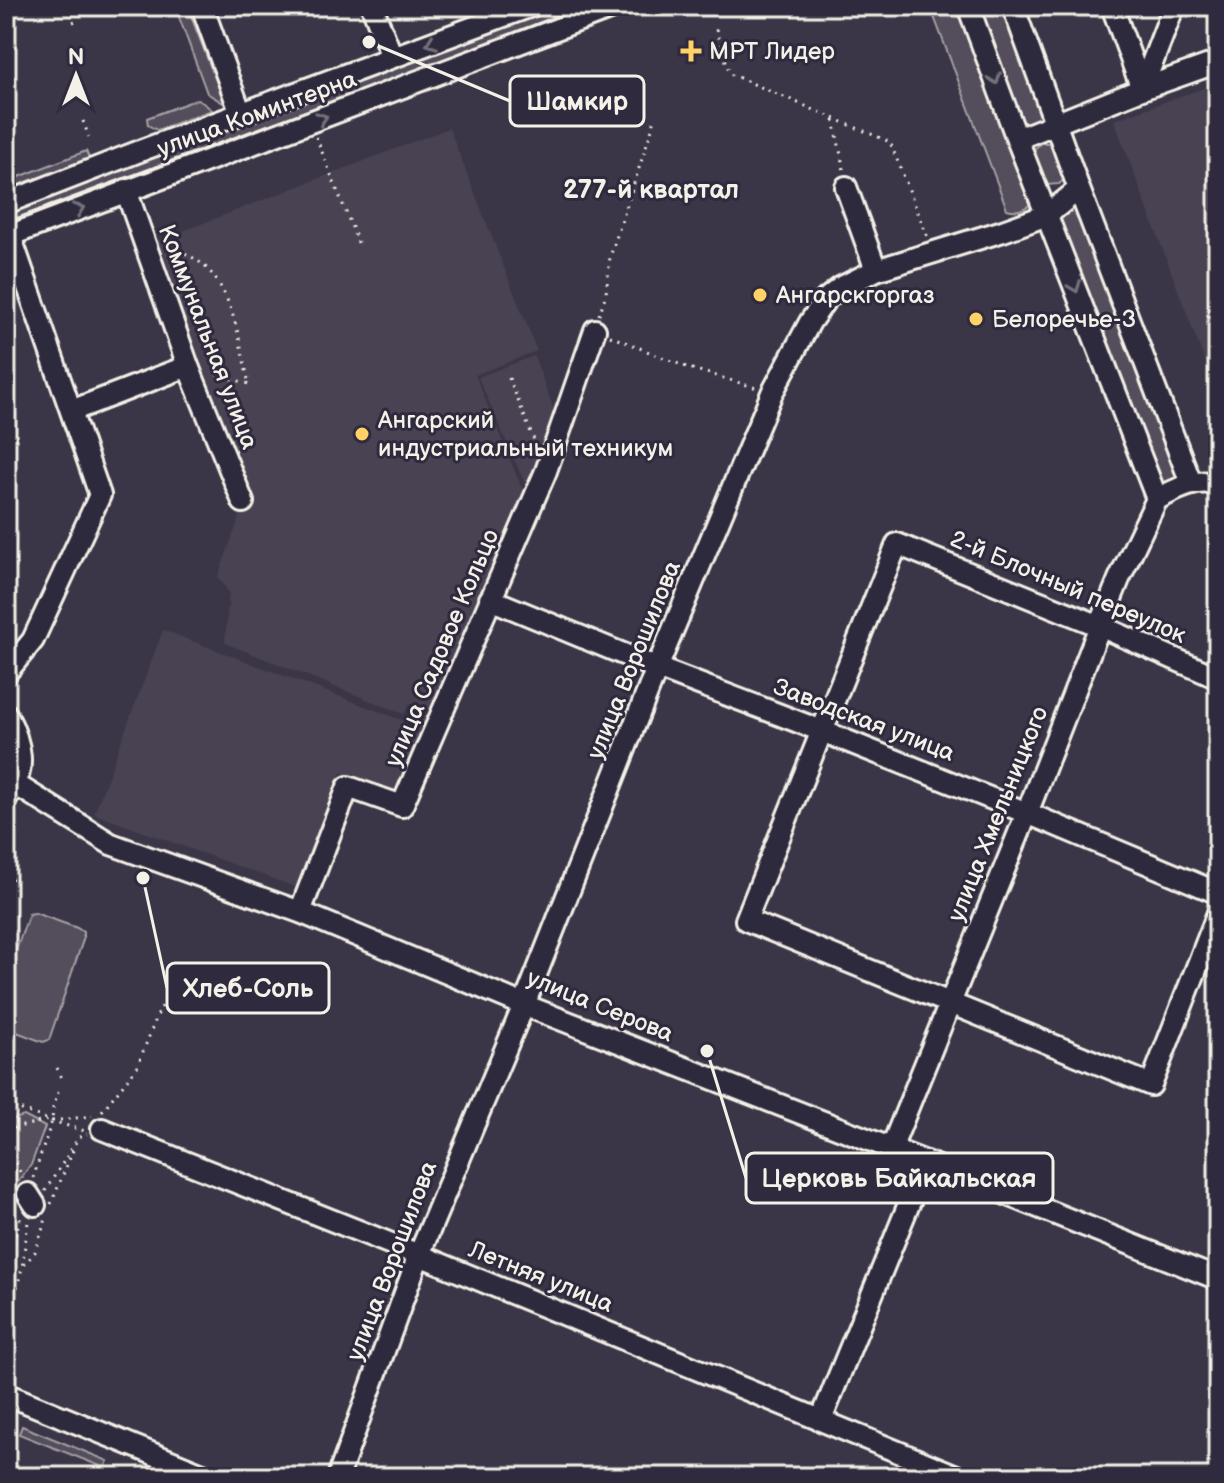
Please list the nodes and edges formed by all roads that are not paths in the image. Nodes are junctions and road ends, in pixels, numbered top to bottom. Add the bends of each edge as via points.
1 (202, 6) edge
2 (372, 6) edge
3 (531, 6) edge
4 (617, 6) edge
5 (968, 6) edge
6 (1013, 6) edge
7 (1112, 6) edge
8 (1174, 6) edge
9 (580, 13) edge
10 (392, 57) junction
11 (1218, 62) edge
12 (1142, 89) junction
13 (241, 114) junction
14 (1057, 124) junction
15 (1017, 139) junction
16 (846, 187) road end
17 (1079, 189) junction
18 (126, 190) junction
19 (6, 203) edge
20 (1047, 215) junction
21 (8, 236) edge
22 (876, 270) junction
23 (595, 330) road end
24 (188, 366) junction
25 (71, 411) junction
26 (1211, 484) edge
27 (1157, 499) junction
28 (243, 502) dead end
29 (490, 599) junction
30 (1100, 626) junction
31 (657, 668) junction
32 (6, 673) edge
33 (1218, 678) edge
34 (6, 714) edge
35 (822, 731) junction
36 (11, 791) edge
37 (1027, 813) junction
38 (1218, 893) edge
39 (300, 912) junction
40 (1218, 913) edge
41 (950, 1002) junction
42 (524, 1005) junction
43 (96, 1131) road end
44 (891, 1149) junction
45 (926, 1162) junction
46 (419, 1255) junction
47 (1218, 1279) edge
48 (6, 1394) edge
49 (821, 1420) junction
50 (210, 1477) edge
51 (338, 1477) edge
52 (959, 1477) edge

1 - 13 street
2 - 10 street
3 -> 10 street, улица Коминтерна
4 - 9 street, улица Коминтерна
5 -> 15 street
6 - 14 street
7 - 12 street
8 - 12 street
18 -> 9 street, улица Коминтерна
10 - 13 street, улица Коминтерна
11 - 12 street
12 - 14 street
13 - 19 street, улица Коминтерна
14 - 15 street
14 - 17 street
15 - 20 street
16 - 22 street
17 - 20 street, улица Ворошилова
17 - 26 street
21 -> 18 street, улица Коминтерна
18 - 24 street, Коммунальная улица
20 - 22 street, улица Ворошилова
20 -> 27 street
21 - 25 street
22 - 31 street, улица Ворошилова via 826,299 810,322 772,393
23 - 29 street, улица Садовое Кольцо via 546,471
24 - 25 street
24 - 28 street, Коммунальная улица
25 - 32 street via 100,495 33,640
26 - 27 street
27 - 30 street, улица Хмельницкого
29 - 31 street, Заводская улица
29 - 39 street, улица Садовое Кольцо via 402,806 348,787
30 - 33 street, 2-й Блочный переулок
30 - 35 street, 2-й Блочный переулок via 897,544
30 - 37 street, улица Хмельницкого
31 - 35 street, Заводская улица
31 - 42 street, улица Ворошилова
34 - 36 street via 20,749
35 - 37 street, Заводская улица
35 - 41 street via 746,920
36 - 39 street, улица Серова via 111,844
37 - 38 street, Заводская улица
37 - 41 street, улица Хмельницкого
39 - 42 street, улица Серова
40 - 41 street via 1151,1085
41 - 44 street, улица Хмельницкого
42 - 44 street, улица Серова
42 - 46 street, улица Ворошилова
43 - 46 street, Летняя улица
44 - 45 street, улица Серова
45 - 47 street, улица Серова
45 - 49 street
46 - 49 street, Летняя улица
46 - 51 street, улица Ворошилова
48 - 50 street
49 - 52 street, Летняя улица

